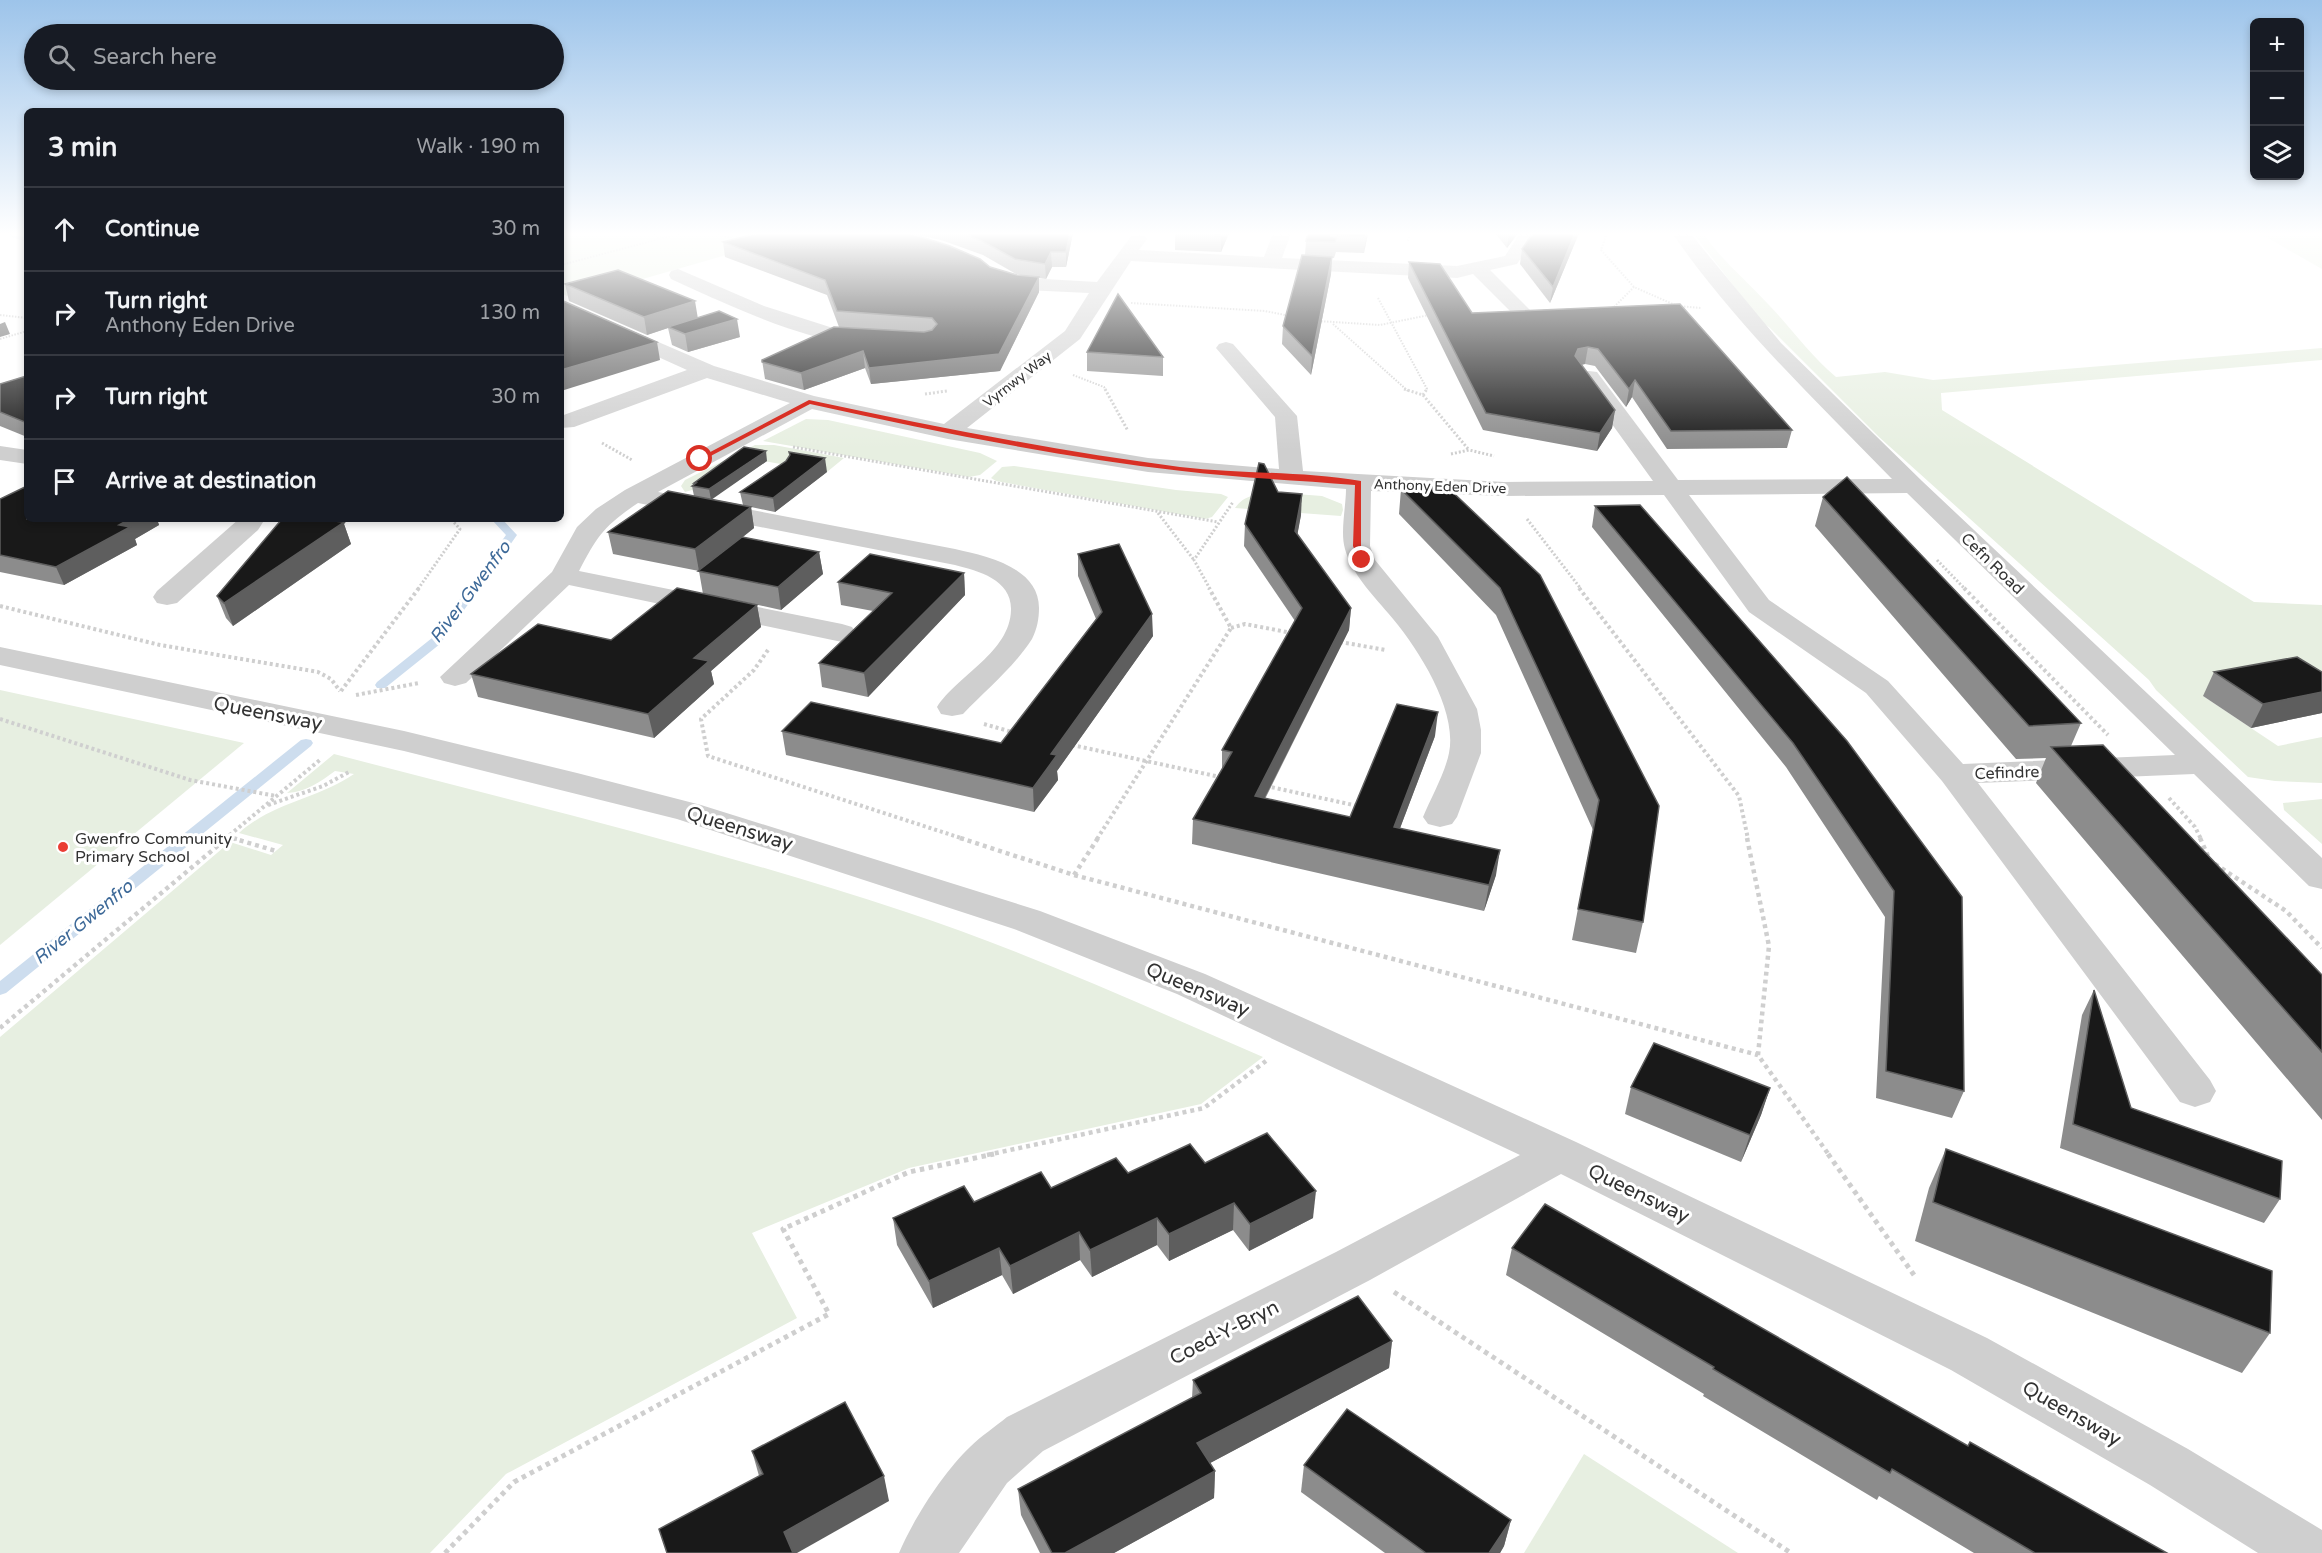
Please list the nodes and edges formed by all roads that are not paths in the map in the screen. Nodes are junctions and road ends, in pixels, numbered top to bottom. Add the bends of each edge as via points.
1 (747, 305) edge
2 (1092, 305) edge
3 (1515, 305) edge
4 (1739, 305) edge
5 (564, 308) edge
6 (1540, 309) edge
7 (757, 310) junction
8 (1490, 310) edge
9 (1520, 310) junction
10 (724, 320) edge
11 (679, 334) edge
12 (891, 338) edge
13 (646, 344) junction
14 (1226, 348) dead end
15 (706, 371) junction
16 (1585, 372) edge
17 (809, 402) junction
18 (566, 422) road end
19 (948, 432) junction
20 (0, 453) edge
21 (24, 457) edge
22 (1292, 478) junction
23 (1359, 483) junction
24 (1913, 486) junction
25 (1671, 489) junction
26 (742, 492) edge
27 (634, 495) junction
28 (715, 511) junction
29 (250, 522) edge
30 (563, 576) junction
31 (167, 597) dead end
32 (842, 633) dead end
33 (0, 656) edge
34 (455, 676) road end
35 (952, 707) road end
36 (2204, 764) junction
37 (1954, 774) junction
38 (1440, 817) dead end
39 (2322, 878) edge
40 (2195, 1091) dead end
41 (1560, 1154) junction
42 (927, 1553) edge
43 (2308, 1553) edge

1 - 7 street
2 - 19 street, Vyrnwy Way via 1074,335
3 - 9 street
4 - 24 street, Cefn Road via 1774,347
5 - 13 street, Anthony Eden Drive
6 - 9 street
7 - 10 street
7 - 12 street via 834,335
8 - 9 street
11 - 13 street
13 - 15 street, Anthony Eden Drive
14 - 22 street via 1286,416
15 - 17 street, Anthony Eden Drive
15 - 18 street
16 - 25 street
17 - 19 street, Anthony Eden Drive
17 - 27 street
19 - 22 street, Anthony Eden Drive via 1148,465
20 - 21 street
22 - 23 street, Anthony Eden Drive
23 - 25 street, Anthony Eden Drive via 1504,489
23 - 38 street via 1357,546 1362,560 1371,576 1424,637 1461,709 1465,753
24 - 25 street, Anthony Eden Drive
24 - 36 street, Cefn Road
25 - 37 street via 1759,606 1877,687
26 - 28 street
27 - 28 street
27 - 30 street via 586,533
28 - 35 street via 955,557 985,564 1007,575 1019,587 1027,604 1017,639
29 - 31 street
30 - 32 street
30 - 34 street
33 - 41 street, Queensway via 347,703 452,752 689,812 841,859 1027,920 1191,984
36 - 37 street, Cefindre
36 - 39 street, Cefn Road
37 - 40 street
41 - 42 street, Coed-Y-Bryn via 1353,1266 1025,1434 988,1465
41 - 43 street, Queensway via 1970,1354 2169,1467

